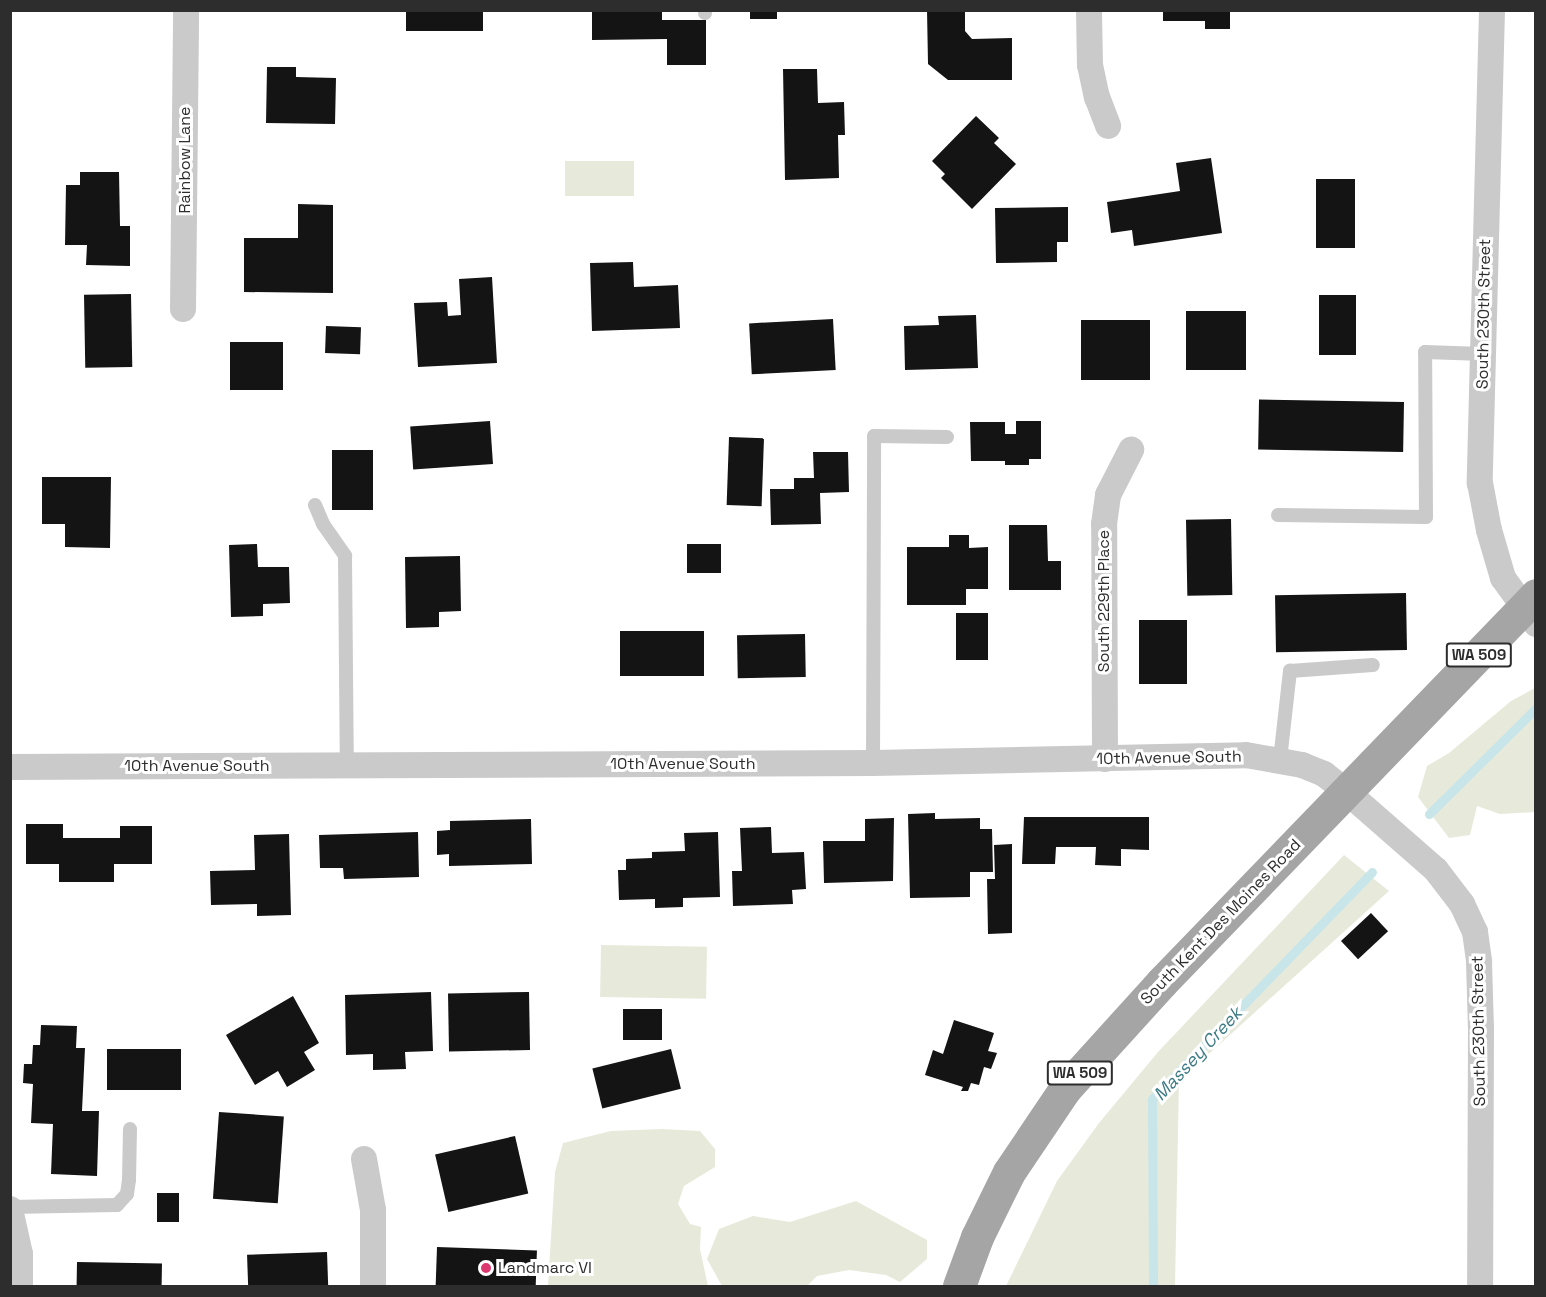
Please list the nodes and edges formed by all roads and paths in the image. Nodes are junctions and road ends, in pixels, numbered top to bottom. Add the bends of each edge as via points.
1 (186, 10) edge
2 (1089, 10) edge
3 (1492, 10) edge
4 (1108, 126) dead end
5 (183, 309) dead end
6 (1483, 354) junction
7 (947, 437) dead end
8 (1131, 450) dead end
9 (315, 505) dead end
10 (1278, 515) dead end
11 (1531, 609) edge
12 (1373, 665) dead end
13 (1105, 759) junction
14 (1280, 760) junction
15 (873, 763) junction
16 (347, 765) junction
17 (10, 766) edge
18 (1347, 792) junction
19 (130, 1129) dead end
20 (364, 1159) dead end
21 (10, 1208) edge
22 (20, 1287) edge
23 (373, 1287) edge
24 (959, 1287) edge
25 (1480, 1287) edge

1 - 5 street, Rainbow Lane
2 - 4 street via 1090,65
3 - 6 street, South 230th Street
6 - 10 lane via 1425,352 1426,517
6 - 11 street, South 230th Street via 1480,483 1503,578
7 - 15 lane via 874,436
8 - 13 street, South 229th Place via 1108,495 1104,524
9 - 16 lane via 345,556
11 - 18 main road, South Kent Des Moines Road / WA 509
12 - 14 lane via 1290,671
13 - 14 street, 10th Avenue South via 1246,755
13 - 15 street, 10th Avenue South
14 - 18 street, 10th Avenue South via 1314,769
15 - 16 street, 10th Avenue South
16 - 17 street, 10th Avenue South
18 - 24 main road, South Kent Des Moines Road / WA 509 via 1162,982 1065,1089 1008,1172 977,1237
18 - 25 street, South 230th Street via 1449,884 1475,932 1481,1028
19 - 21 lane via 127,1194 117,1205
20 - 23 street via 373,1210
21 - 22 street via 20,1254

